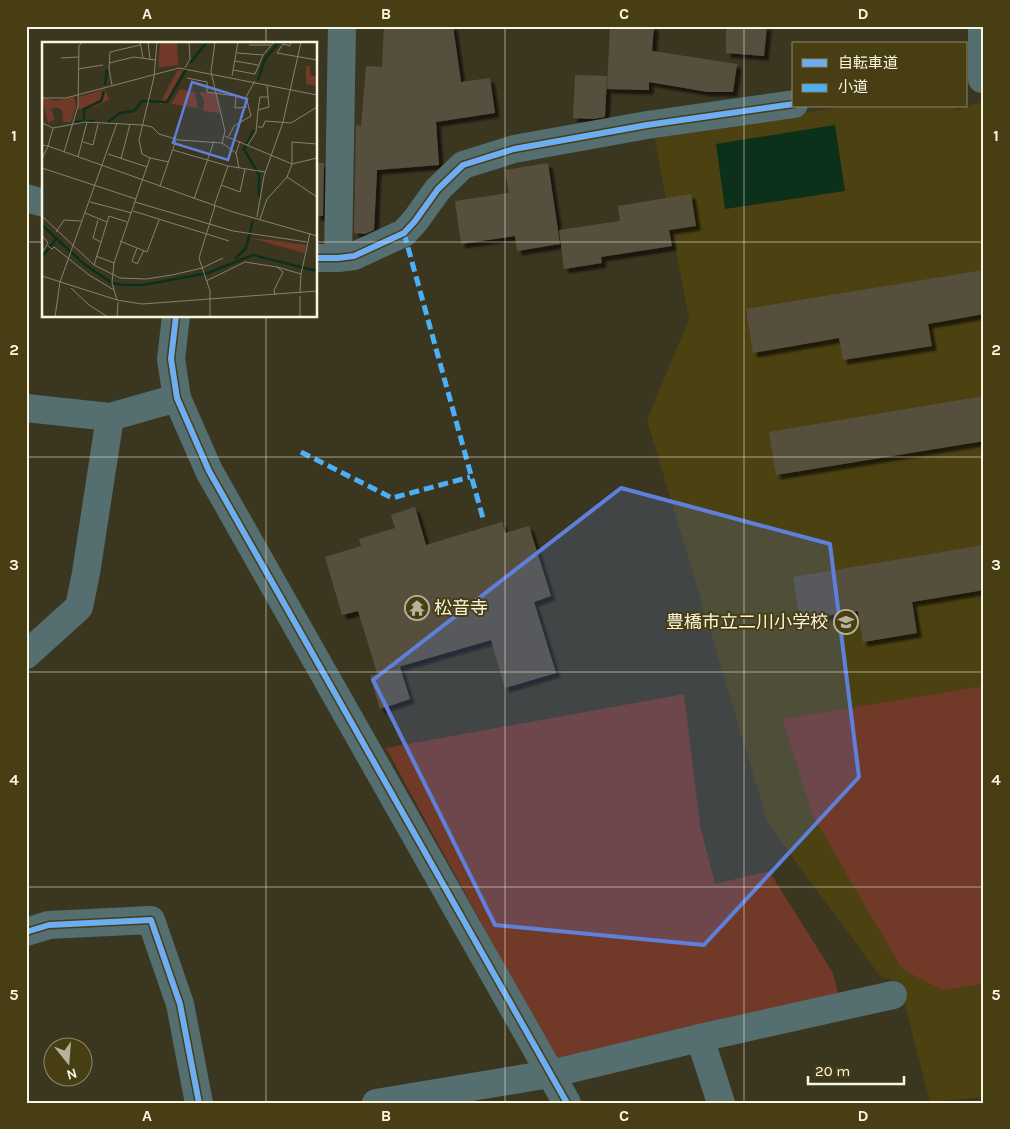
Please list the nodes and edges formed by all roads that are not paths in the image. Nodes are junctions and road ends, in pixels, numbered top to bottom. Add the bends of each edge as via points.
1 (342, 26) edge
2 (982, 26) edge
3 (977, 80) edge
4 (792, 104) edge
5 (26, 198) edge
6 (42, 203) edge
7 (327, 258) edge
8 (176, 318) edge
9 (177, 398) junction
10 (26, 408) edge
11 (110, 417) junction
12 (26, 655) edge
13 (26, 932) edge
14 (893, 995) dead end
15 (700, 1038) junction
16 (550, 1074) junction
17 (199, 1103) edge
18 (376, 1103) edge
19 (567, 1103) edge
20 (721, 1103) edge

1 - 7 street
2 - 3 street
4 - 7 street via 514,148 463,165 438,189 404,233 354,256
5 - 6 street
8 - 9 street via 171,359
9 - 11 street
9 - 16 street via 209,472
10 - 11 street
11 - 12 street via 79,607
13 - 17 street via 49,925 151,920 180,1004
14 - 15 street
15 - 16 street
15 - 20 street
16 - 18 street
16 - 19 street

